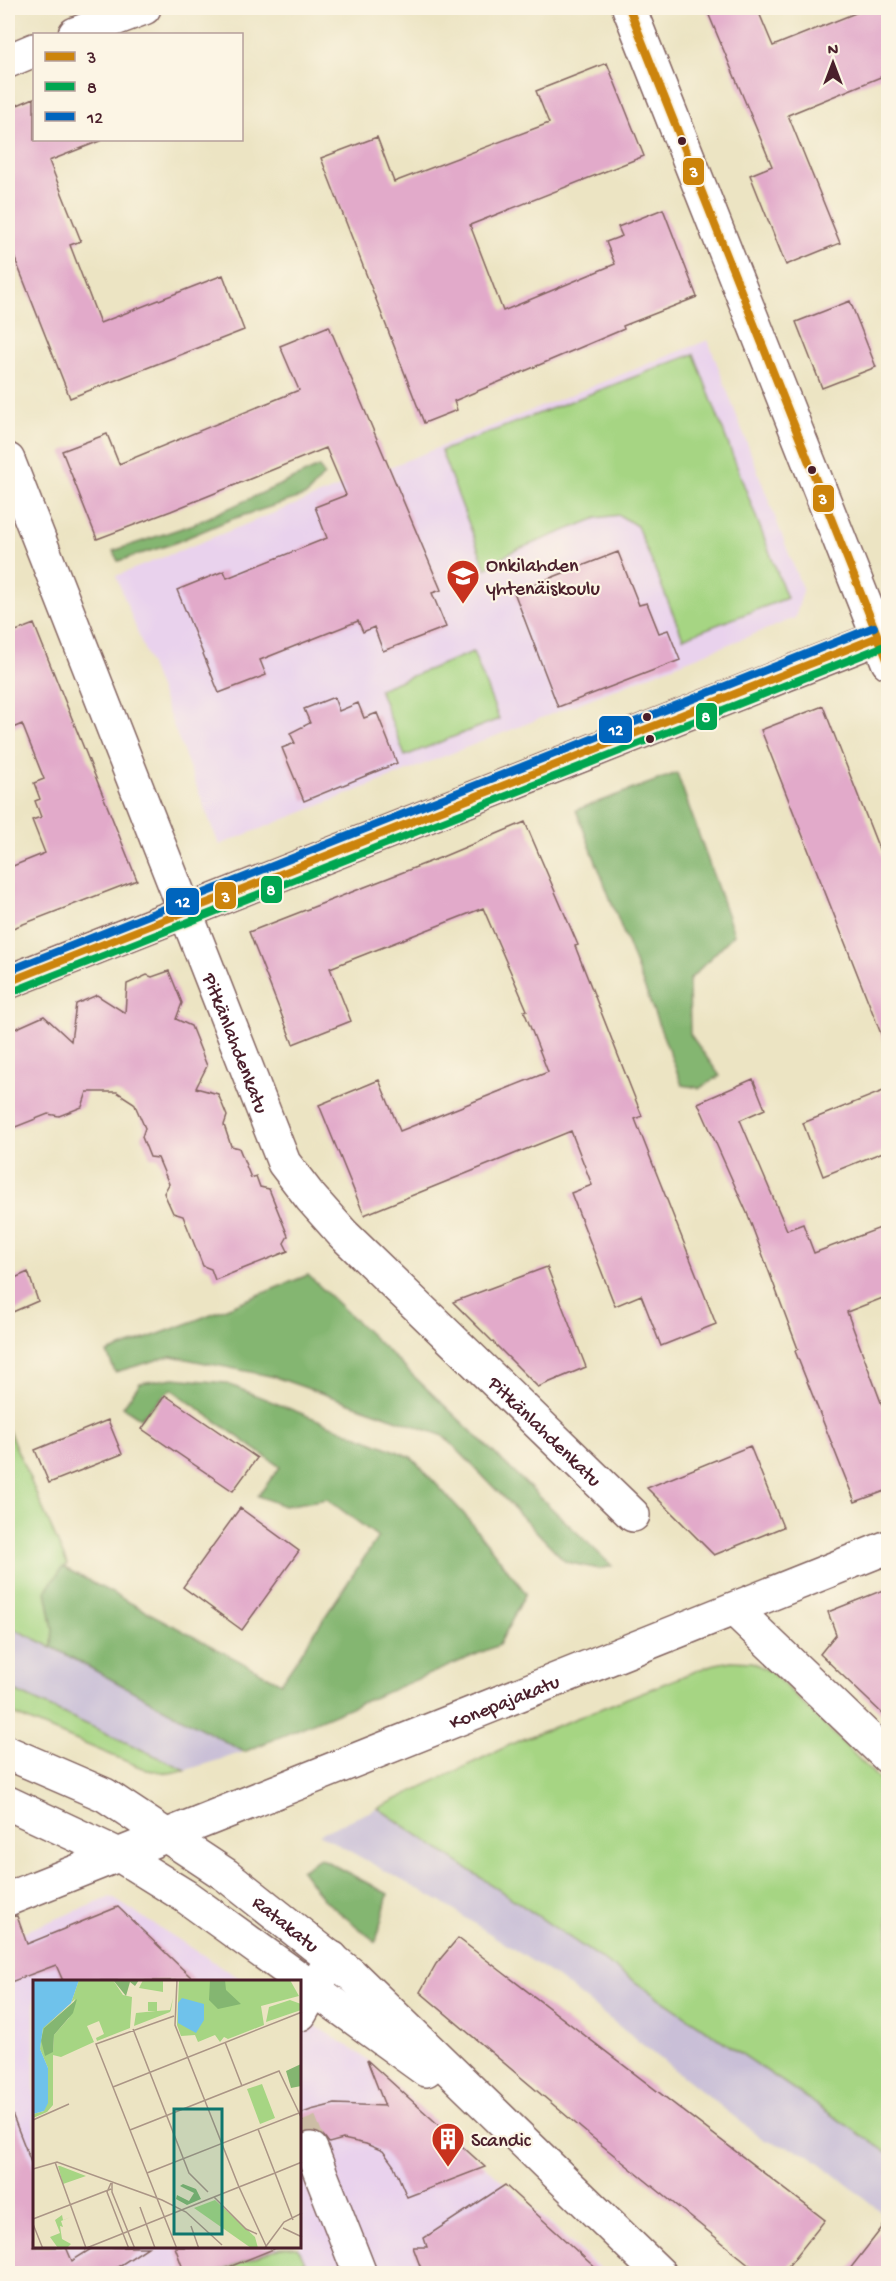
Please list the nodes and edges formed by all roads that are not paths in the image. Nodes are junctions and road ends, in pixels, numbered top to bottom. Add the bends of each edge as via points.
1 (144, 8) edge
2 (629, 8) edge
3 (78, 33) edge
4 (33, 50) edge
5 (8, 61) edge
6 (8, 460) edge
7 (885, 645) edge
8 (185, 912) junction
9 (8, 982) edge
10 (633, 1515) dead end
11 (888, 1547) edge
12 (734, 1609) junction
13 (8, 1753) edge
14 (888, 1757) edge
15 (8, 1803) edge
16 (166, 1836) junction
17 (119, 1855) junction
18 (8, 1899) edge
19 (332, 1958) junction
20 (283, 1980) edge
21 (307, 2001) edge
22 (528, 2146) junction
23 (311, 2149) tunnel mouth
24 (360, 2274) edge
25 (660, 2274) edge

1 - 3 street
2 - 7 street
4 - 5 street
6 - 8 street, Pitkänlahdenkatu
7 - 8 street
8 - 9 street
8 - 10 street, Pitkänlahdenkatu via 284,1163 343,1234
11 - 12 street, Konepajakatu
12 - 14 street
12 - 16 street, Konepajakatu
13 - 16 street, Ratakatu via 105,1795
15 - 17 street, Ratakatu
16 - 17 street, Konepajakatu
16 - 19 street, Ratakatu via 226,1875
17 - 18 street, Konepajakatu
17 - 20 street, Ratakatu via 185,1896
19 - 21 street
19 - 22 street, Ratakatu
21 - 22 street, Ratakatu
22 - 25 street, Ratakatu
23 - 24 street

